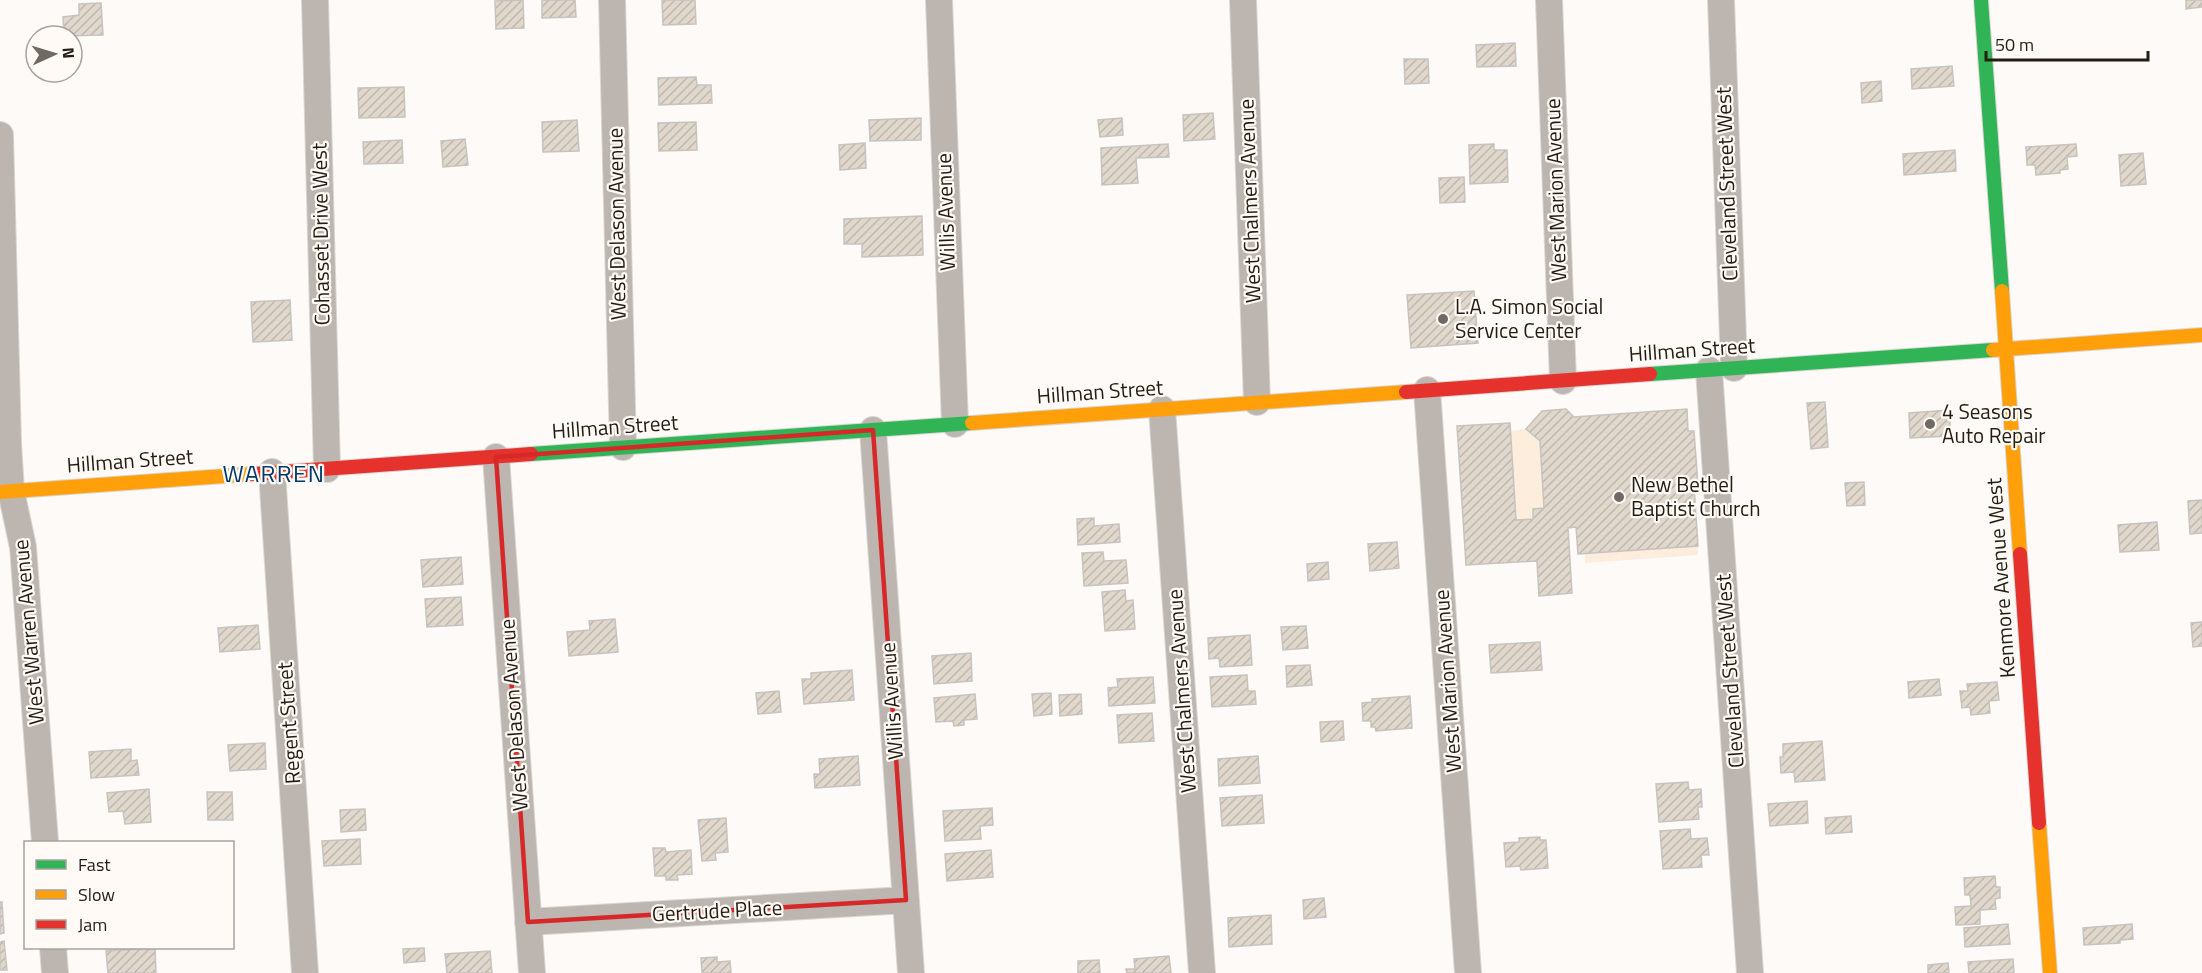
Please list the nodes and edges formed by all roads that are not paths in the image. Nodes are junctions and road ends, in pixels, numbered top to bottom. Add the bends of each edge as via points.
1 (315, 0) edge
2 (612, 0) edge
3 (939, 0) edge
4 (1243, 0) edge
5 (1549, 0) edge
6 (1721, 0) edge
7 (1981, 0) edge
8 (0, 135) edge
9 (2202, 335) edge
10 (2006, 349) junction
11 (1722, 369) junction
12 (1563, 381) junction
13 (1427, 390) junction
14 (1257, 402) junction
15 (1162, 409) junction
16 (954, 424) junction
17 (873, 430) junction
18 (623, 447) junction
19 (496, 457) junction
20 (327, 469) junction
21 (272, 472) junction
22 (5, 492) edge
23 (45, 841) edge
24 (906, 900) junction
25 (528, 922) junction
26 (53, 949) edge
27 (55, 973) edge
28 (305, 973) edge
29 (532, 973) edge
30 (911, 973) edge
31 (1202, 973) edge
32 (1468, 973) edge
33 (1750, 973) edge
34 (2050, 973) edge

1 - 20 street, Cohasset Drive West
2 - 18 street, West Delason Avenue
3 - 16 street, Willis Avenue
4 - 14 street, West Chalmers Avenue
5 - 12 street, West Marion Avenue
6 - 11 street, Cleveland Street West
7 - 10 street, Kenmore Avenue West
8 - 22 street, West Warren Avenue via 8,443
9 - 10 street, Hillman Street
10 - 11 street, Hillman Street
10 - 34 street, Kenmore Avenue West
11 - 12 street, Hillman Street
11 - 33 street, Cleveland Street West
12 - 13 street, Hillman Street
13 - 14 street, Hillman Street
13 - 32 street, West Marion Avenue
14 - 15 street, Hillman Street
15 - 16 street, Hillman Street
15 - 31 street, West Chalmers Avenue
16 - 17 street, Hillman Street
17 - 18 street, Hillman Street
17 - 24 street, Willis Avenue
18 - 19 street, Hillman Street
19 - 20 street, Hillman Street
19 - 25 street, West Delason Avenue
20 - 21 street, Hillman Street
21 - 22 street, Hillman Street
21 - 28 street, Regent Street
22 - 23 street, West Warren Avenue via 23,547
24 - 25 street, Gertrude Place
24 - 30 street, Willis Avenue
25 - 29 street, West Delason Avenue
26 - 27 street

